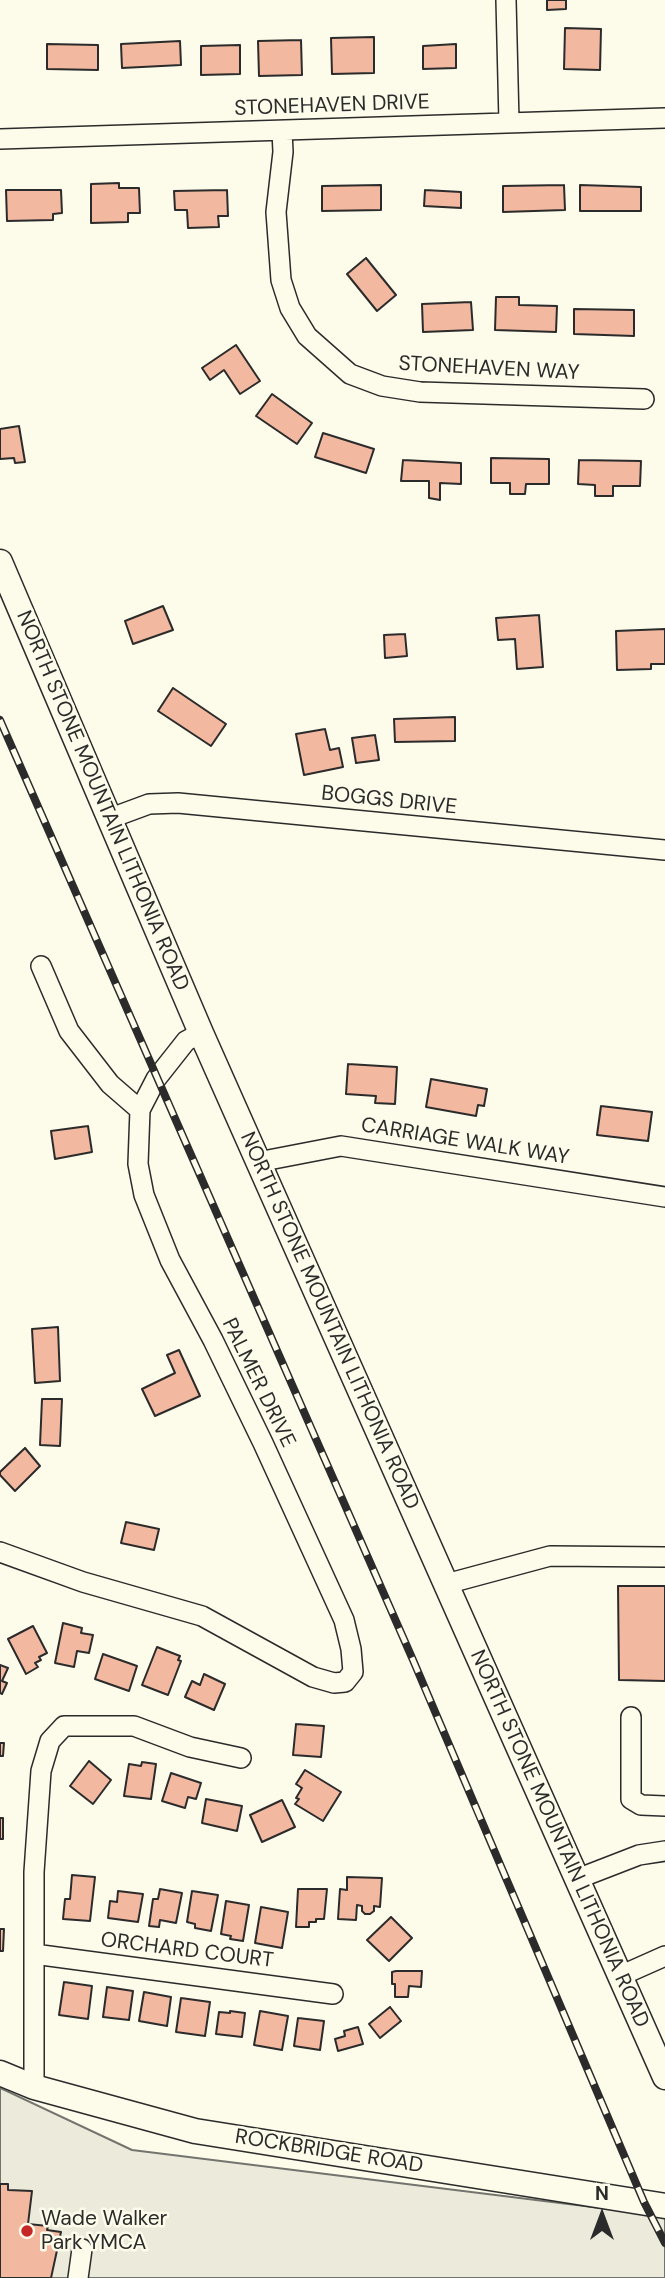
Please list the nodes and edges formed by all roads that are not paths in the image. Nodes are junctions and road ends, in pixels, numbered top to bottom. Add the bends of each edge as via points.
1 (506, 0) edge
2 (665, 118) edge
3 (509, 122) junction
4 (282, 131) junction
5 (0, 139) edge
6 (644, 399) dead end
7 (0, 562) edge
8 (111, 818) junction
9 (665, 850) edge
10 (41, 967) dead end
11 (201, 1033) junction
12 (140, 1110) junction
13 (258, 1162) junction
14 (665, 1197) edge
15 (0, 1552) edge
16 (665, 1557) edge
17 (446, 1584) junction
18 (631, 1717) dead end
19 (241, 1758) dead end
20 (665, 1806) edge
21 (665, 1851) edge
22 (577, 1879) junction
23 (34, 1954) junction
24 (665, 1956) edge
25 (620, 1976) junction
26 (333, 1994) dead end
27 (0, 2073) edge
28 (665, 2077) edge
29 (34, 2087) junction
30 (665, 2206) edge
31 (82, 2249) dead end
32 (78, 2278) edge

1 - 3 street
2 - 3 street, STONEHAVEN DRIVE
3 - 4 street, STONEHAVEN DRIVE
4 - 5 street, STONEHAVEN DRIVE
4 - 6 street, STONEHAVEN WAY via 276,212 281,280 290,308 307,336 350,374 382,386 420,392
7 - 8 main road, NORTH STONE MOUNTAIN LITHONIA ROAD
8 - 9 street, BOGGS DRIVE via 149,804 178,803
8 - 11 main road, NORTH STONE MOUNTAIN LITHONIA ROAD
10 - 12 street via 69,1031 110,1084
11 - 12 street, PALMER DRIVE via 186,1041 156,1079
11 - 13 main road, NORTH STONE MOUNTAIN LITHONIA ROAD
12 - 15 street, PALMER DRIVE via 138,1164 144,1195 170,1260 213,1339 344,1620 353,1672 345,1682 313,1677 202,1616
13 - 14 street, CARRIAGE WALK WAY via 341,1146
13 - 17 main road, NORTH STONE MOUNTAIN LITHONIA ROAD
16 - 17 street via 550,1556
17 - 22 main road, NORTH STONE MOUNTAIN LITHONIA ROAD
18 - 20 street via 631,1799 641,1805
19 - 23 street via 134,1726 64,1726 51,1741 41,1771
21 - 22 street via 639,1855
22 - 25 main road, NORTH STONE MOUNTAIN LITHONIA ROAD
23 - 26 street, ORCHARD COURT
23 - 29 street
24 - 25 street
25 - 28 main road, NORTH STONE MOUNTAIN LITHONIA ROAD
27 - 29 main road, ROCKBRIDGE ROAD
29 - 30 main road, ROCKBRIDGE ROAD via 195,2131
31 - 32 street

